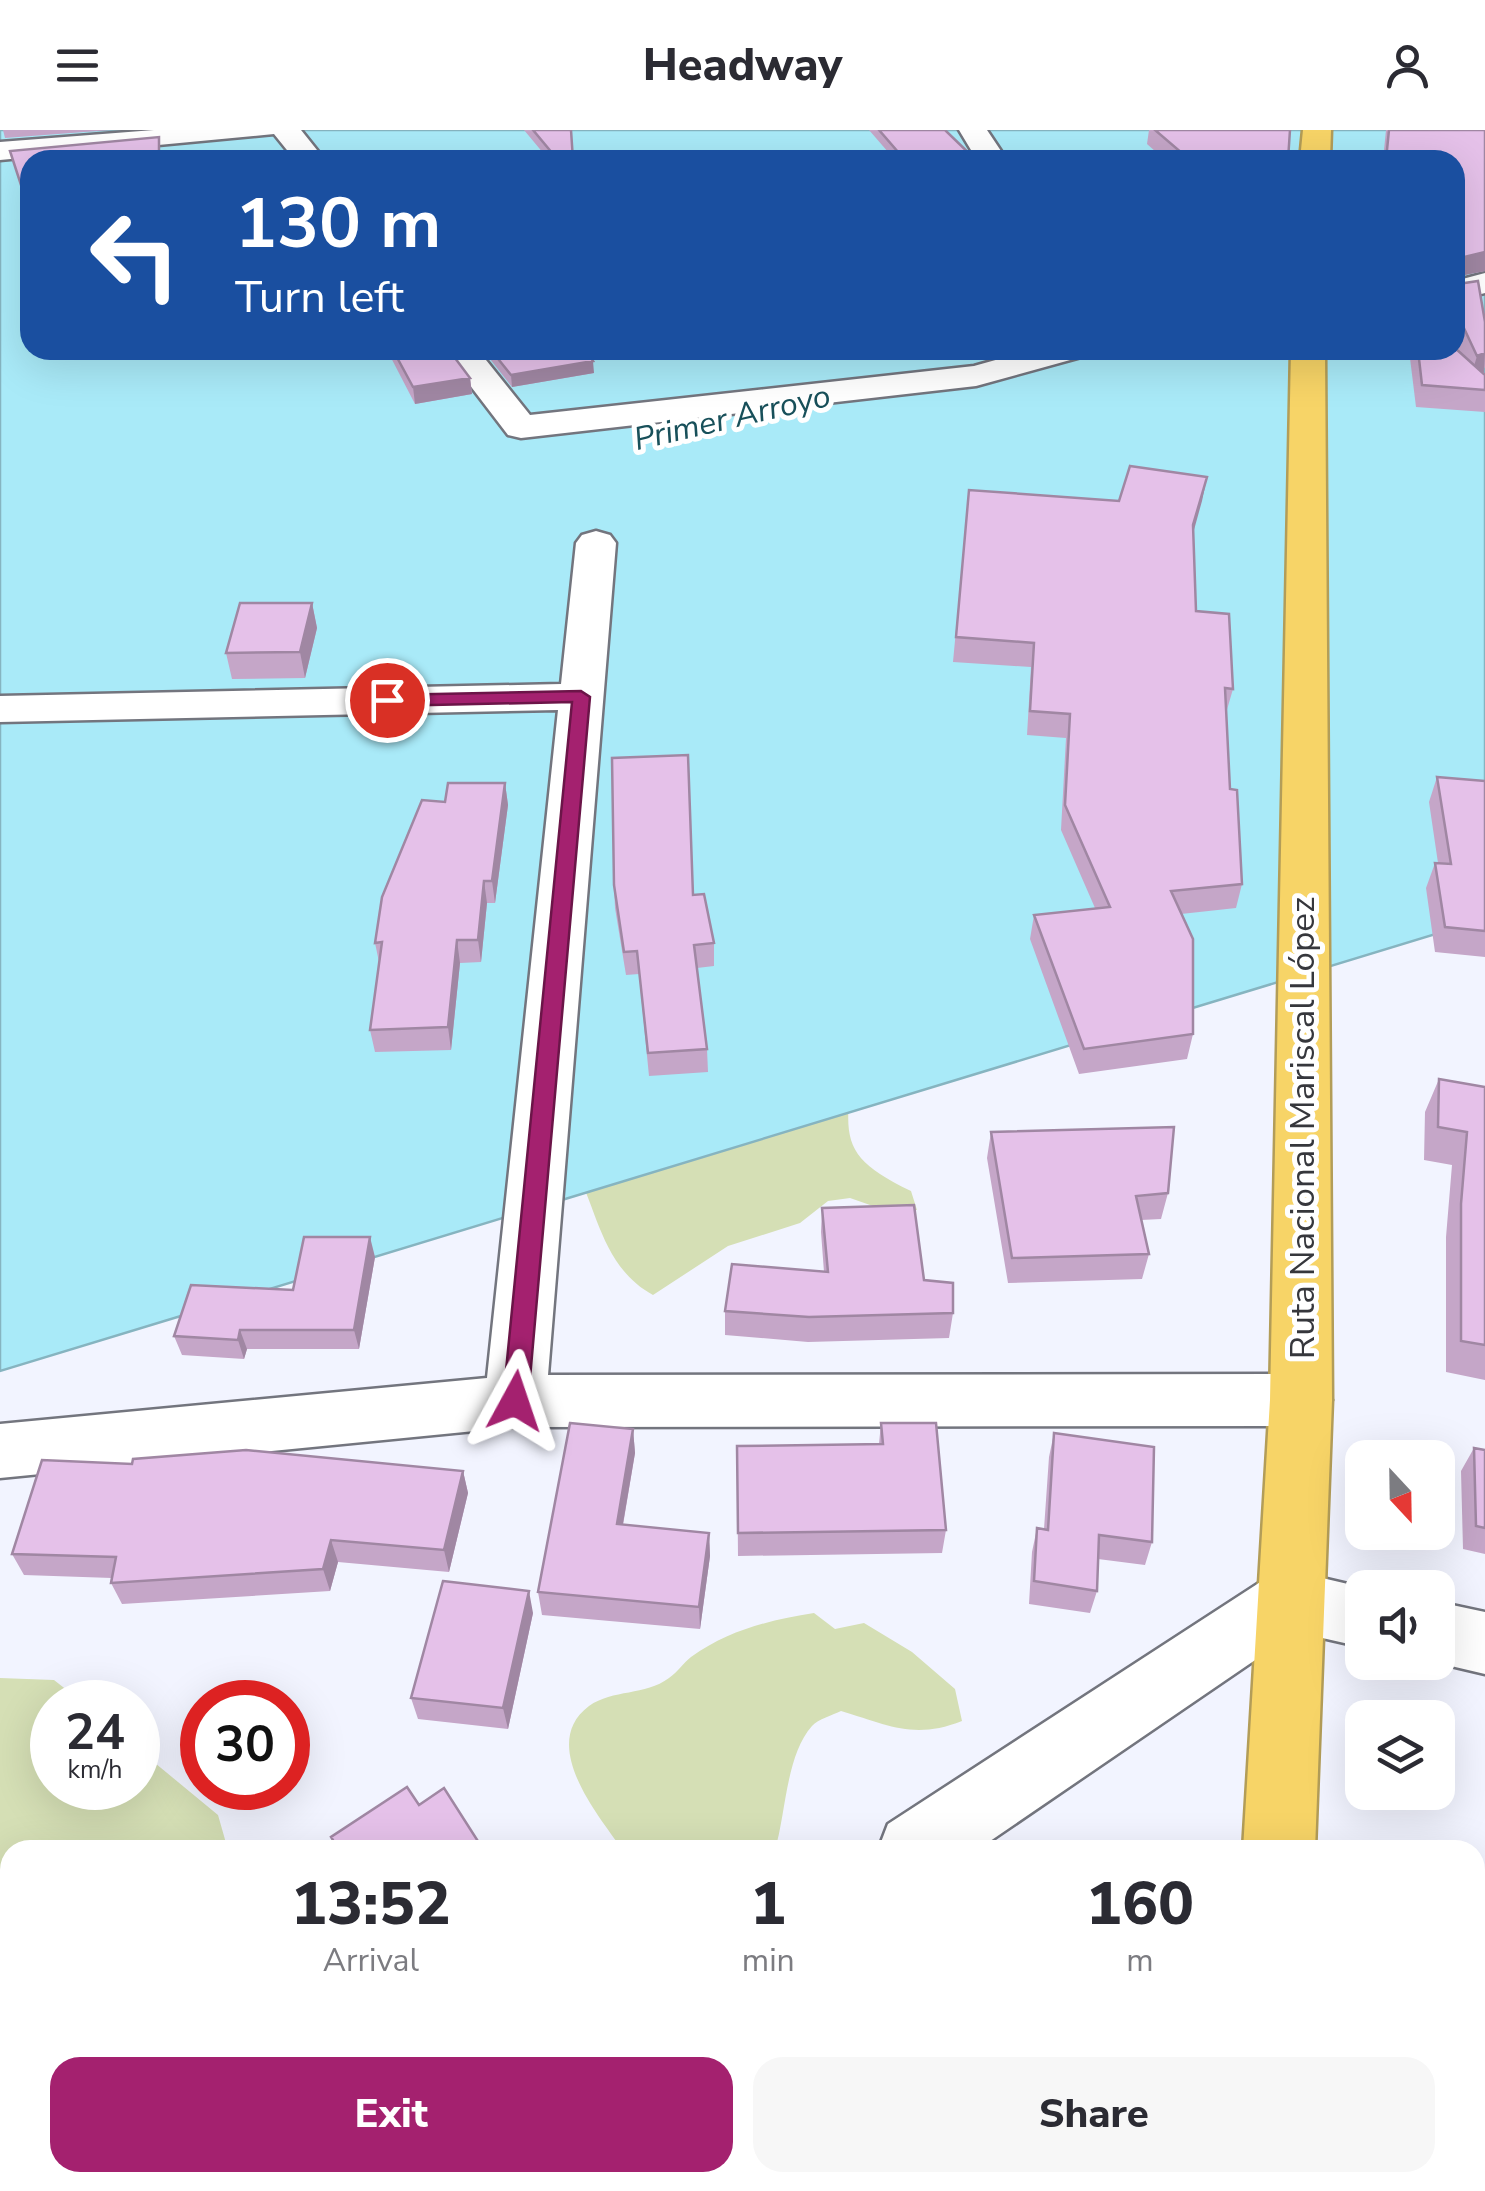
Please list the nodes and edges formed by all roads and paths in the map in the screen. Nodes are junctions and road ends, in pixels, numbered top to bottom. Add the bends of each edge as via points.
1 (262, 130) edge
2 (286, 130) edge
3 (302, 150) edge
4 (0, 151) edge
5 (468, 360) edge
6 (1033, 360) edge
7 (1308, 360) edge
8 (596, 543) dead end
9 (581, 697) junction
10 (0, 708) edge
11 (1300, 1400) junction
12 (515, 1401) junction
13 (0, 1451) edge
14 (1288, 1600) junction
15 (1345, 1612) edge
16 (1455, 1637) edge
17 (1485, 1643) edge
18 (929, 1840) edge
19 (1279, 1840) edge

1 - 4 street
2 - 3 street
5 - 6 street via 521,427 976,376
7 - 11 highway, Ruta Nacional Mariscal López
8 - 9 street
9 - 10 street
9 - 12 street
11 - 12 street
11 - 14 highway, Ruta Nacional Mariscal López
12 - 13 street
14 - 15 street
14 - 18 street
14 - 19 highway, Ruta Nacional Mariscal López
16 - 17 street

